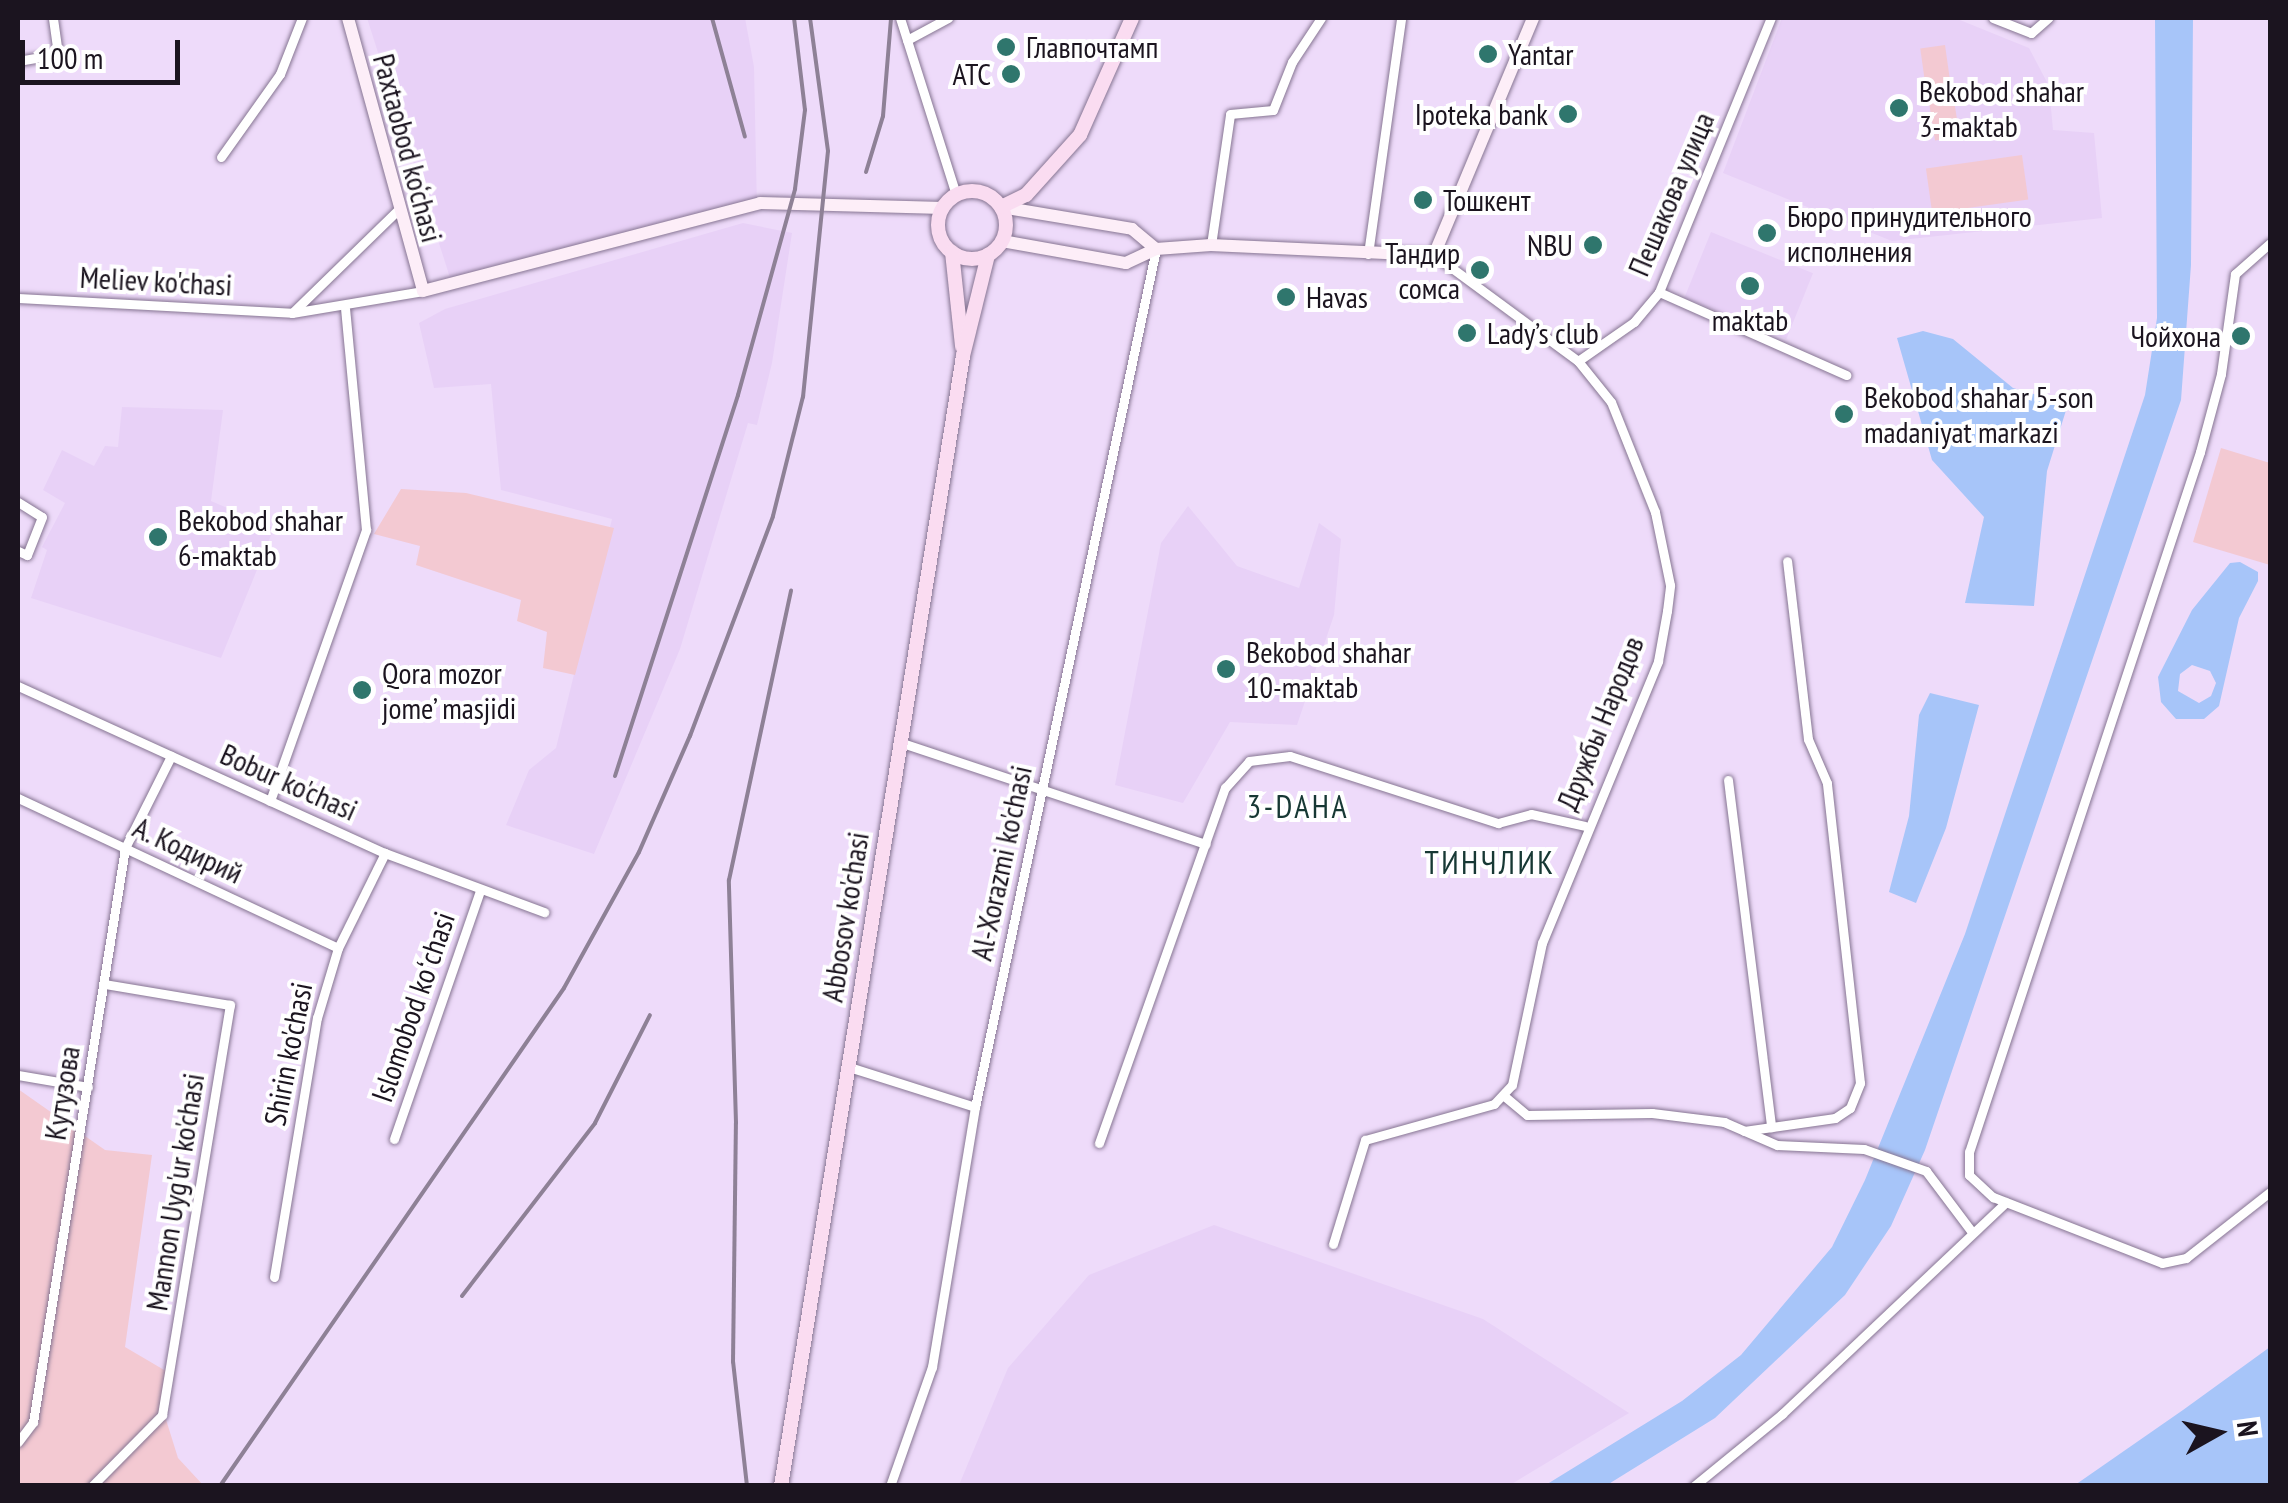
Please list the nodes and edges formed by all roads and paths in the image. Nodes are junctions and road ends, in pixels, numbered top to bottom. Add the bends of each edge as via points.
1 (53, 18) edge
2 (302, 18) edge
3 (348, 18) edge
4 (900, 18) edge
5 (948, 18) edge
6 (1132, 18) edge
7 (1321, 18) edge
8 (1401, 18) edge
9 (1533, 18) edge
10 (1772, 18) edge
11 (1993, 18) edge
12 (2048, 19) edge
13 (907, 40) junction
14 (18, 61) edge
15 (221, 157) dead end
16 (956, 195) junction
17 (1001, 207) junction
18 (943, 208) junction
19 (398, 210) junction
20 (1002, 242) junction
21 (2270, 243) edge
22 (1211, 245) junction
23 (1156, 249) junction
24 (952, 252) junction
25 (1368, 254) junction
26 (988, 255) junction
27 (1434, 255) junction
28 (424, 290) junction
29 (1659, 292) junction
30 (18, 298) edge
31 (345, 309) junction
32 (292, 313) junction
33 (963, 356) junction
34 (1578, 360) junction
35 (1846, 375) dead end
36 (18, 502) edge
37 (18, 551) edge
38 (1787, 561) dead end
39 (18, 686) edge
40 (902, 742) junction
41 (171, 756) junction
42 (1728, 780) dead end
43 (1043, 787) junction
44 (18, 798) edge
45 (270, 800) junction
46 (1585, 826) junction
47 (1206, 844) junction
48 (125, 848) junction
49 (386, 853) junction
50 (480, 891) junction
51 (544, 912) dead end
52 (338, 948) junction
53 (104, 984) junction
54 (849, 1068) junction
55 (18, 1076) edge
56 (88, 1087) junction
57 (1503, 1095) junction
58 (976, 1107) junction
59 (1770, 1127) junction
60 (1744, 1131) junction
61 (394, 1140) dead end
62 (1099, 1143) dead end
63 (2270, 1192) edge
64 (2006, 1202) junction
65 (1972, 1232) junction
66 (1333, 1244) dead end
67 (274, 1277) dead end
68 (18, 1442) edge
69 (92, 1486) edge
70 (781, 1486) edge
71 (890, 1486) edge
72 (1694, 1486) edge

1 - 14 street via 58,54
2 - 15 street via 280,74
3 - 19 street, Paxtaobod ko‘chasi
4 - 13 street
5 - 13 street
6 - 17 main road via 1080,134 1026,195
7 - 22 street via 1292,62 1273,110 1230,114
8 - 25 street
9 - 27 street
10 - 29 street, Пешакова улица
11 - 12 street via 2032,33
13 - 16 street
16 - 17 main road via 976,191
16 - 18 main road
17 - 20 main road
17 - 23 street via 1132,228
18 - 24 main road via 940,234
18 - 28 street via 760,203
19 - 28 street, Paxtaobod ko‘chasi
19 - 32 street
20 - 23 street via 1126,262
20 - 26 main road
21 - 64 street via 2235,274 2221,374 2200,452 1978,1111 1969,1175
22 - 23 street
22 - 25 street
23 - 43 street, Al-Xorazmi ko'chasi
24 - 26 main road via 970,259
24 - 33 main road, Abbosov ko'chasi
25 - 27 street
26 - 33 main road, Abbosov ko'chasi
27 - 34 street, Дружбы Народов
28 - 31 street, Meliev ko'chasi
29 - 34 street, Пешакова улица via 1634,322
29 - 35 street
30 - 32 street, Meliev ko'chasi
31 - 32 street, Meliev ko'chasi
31 - 45 street via 366,530
33 - 40 main road, Abbosov ko'chasi
34 - 46 street, Дружбы Народов via 1610,402 1634,454 1670,584 1658,662
36 - 37 street via 42,517 28,554
38 - 59 street via 1808,738 1826,783 1860,1069 1855,1100 1844,1114
39 - 41 street, Bobur ko'chasi
40 - 43 street
40 - 54 main road, Abbosov ko'chasi
41 - 45 street, Bobur ko'chasi
41 - 48 street, Кутузова
42 - 59 street
43 - 47 street
43 - 58 street, Al-Xorazmi ko'chasi
44 - 48 street, А. Кодирий
45 - 49 street, Bobur ko'chasi
46 - 47 street via 1531,814 1498,823 1290,756 1268,755 1249,760 1225,788
46 - 57 street, Дружбы Народов via 1542,943 1519,1066
47 - 62 street
48 - 52 street, А. Кодирий
48 - 53 street, Кутузова
49 - 50 street, Bobur ko'chasi
49 - 52 street, Shirin ko'chasi
50 - 51 street, Bobur ko'chasi
50 - 61 street, Islomobod koʻchasi
52 - 67 street, Shirin ko'chasi via 317,1018
53 - 56 street, Кутузова
53 - 69 street, Mannon Uyg'ur ko'chasi via 230,1004 162,1415
54 - 58 street
54 - 70 main road, Abbosov ko'chasi
55 - 56 street
56 - 68 street, Кутузова via 33,1422
57 - 60 street via 1527,1115 1652,1113
57 - 66 street via 1494,1104 1365,1140
58 - 71 street, Al-Xorazmi ko'chasi via 932,1367
59 - 60 street
60 - 65 street via 1777,1145 1864,1149 1926,1171
63 - 64 street via 2186,1258 2162,1264
64 - 65 street
65 - 72 street via 1782,1414

